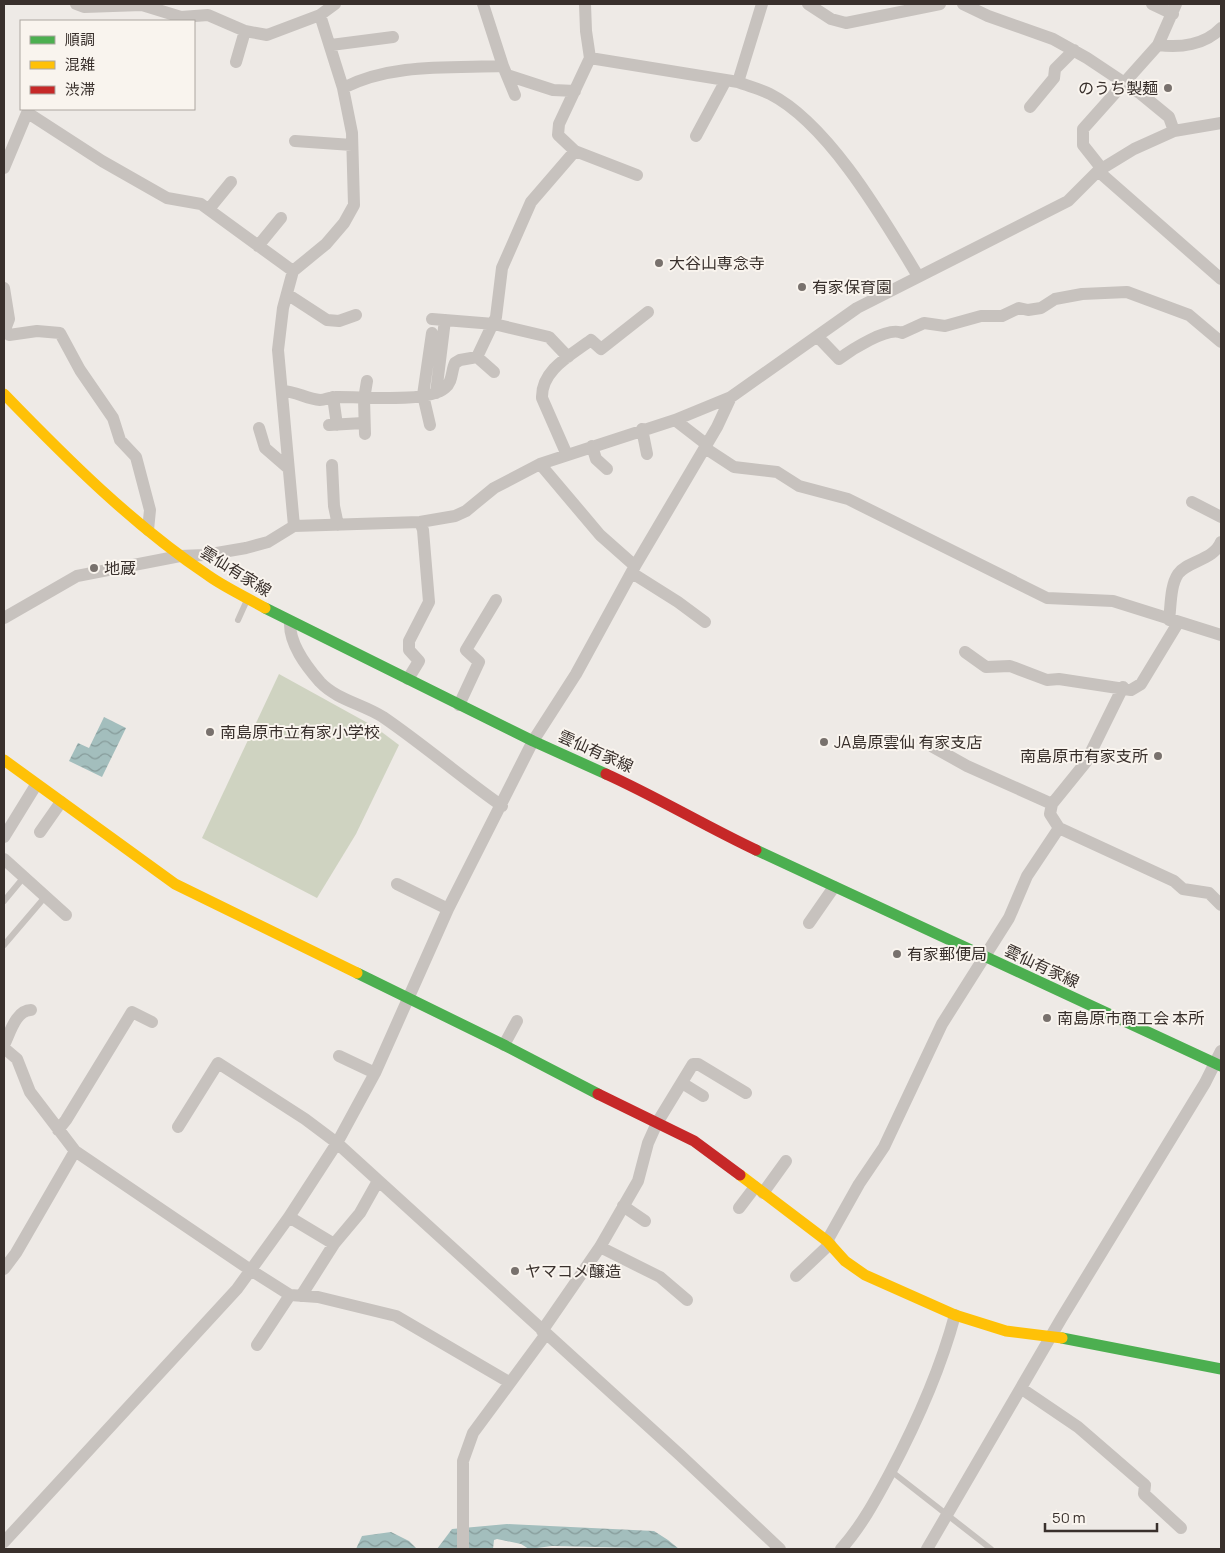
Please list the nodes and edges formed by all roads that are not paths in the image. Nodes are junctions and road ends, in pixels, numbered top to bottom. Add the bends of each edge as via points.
1 (76, 4) edge
2 (142, 4) edge
3 (335, 4) edge
4 (483, 4) edge
5 (585, 4) edge
6 (762, 4) edge
7 (808, 4) edge
8 (940, 4) edge
9 (963, 4) edge
10 (1152, 4) edge
11 (1175, 9) edge
12 (320, 15) junction
13 (171, 18) edge
14 (1221, 28) edge
15 (245, 31) junction
16 (393, 37) dead end
17 (1158, 45) junction
18 (331, 46) junction
19 (1074, 50) junction
20 (590, 58) junction
21 (236, 62) dead end
22 (505, 70) junction
23 (732, 81) junction
24 (1125, 83) junction
25 (343, 88) junction
26 (575, 91) junction
27 (515, 95) dead end
28 (1030, 107) dead end
29 (1221, 123) edge
30 (1174, 131) junction
31 (696, 136) dead end
32 (296, 141) dead end
33 (352, 146) junction
34 (575, 150) junction
35 (4, 168) edge
36 (1100, 170) junction
37 (637, 175) dead end
38 (231, 182) dead end
39 (208, 209) junction
40 (281, 218) dead end
41 (258, 246) junction
42 (293, 271) junction
43 (918, 276) junction
44 (1221, 279) edge
45 (4, 288) edge
46 (287, 294) junction
47 (648, 312) dead end
48 (356, 315) dead end
49 (432, 319) dead end
50 (445, 320) junction
51 (494, 324) junction
52 (5, 331) edge
53 (432, 334) dead end
54 (818, 337) junction
55 (1221, 342) edge
56 (477, 357) junction
57 (568, 357) junction
58 (494, 372) dead end
59 (367, 381) dead end
60 (282, 391) junction
61 (4, 394) edge
62 (429, 394) junction
63 (731, 396) junction
64 (334, 397) junction
65 (364, 399) junction
66 (675, 420) junction
67 (430, 424) dead end
68 (259, 428) dead end
69 (642, 429) junction
70 (592, 446) junction
71 (705, 446) junction
72 (647, 454) dead end
73 (567, 455) junction
74 (332, 464) dead end
75 (540, 464) junction
76 (288, 468) junction
77 (607, 468) dead end
78 (1192, 502) dead end
79 (1221, 517) edge
80 (420, 522) junction
81 (338, 524) junction
82 (294, 526) junction
83 (148, 530) junction
84 (1221, 542) edge
85 (180, 556) junction
86 (633, 569) junction
87 (248, 599) junction
88 (496, 600) dead end
89 (4, 618) edge
90 (238, 620) dead end
91 (1173, 621) junction
92 (290, 622) junction
93 (705, 622) dead end
94 (1221, 636) edge
95 (965, 652) dead end
96 (408, 679) junction
97 (1123, 687) junction
98 (459, 704) junction
99 (533, 741) junction
100 (933, 747) dead end
101 (4, 760) edge
102 (36, 785) junction
103 (61, 802) junction
104 (1052, 804) junction
105 (502, 806) junction
106 (1059, 828) junction
107 (40, 832) dead end
108 (4, 837) edge
109 (4, 859) edge
110 (24, 877) junction
111 (397, 884) dead end
112 (834, 887) junction
113 (45, 897) junction
114 (4, 901) edge
115 (1221, 905) edge
116 (448, 909) junction
117 (66, 915) dead end
118 (809, 923) dead end
119 (4, 946) edge
120 (985, 957) junction
121 (407, 999) junction
122 (31, 1010) dead end
123 (517, 1021) dead end
124 (152, 1022) dead end
125 (504, 1045) junction
126 (4, 1047) edge
127 (1221, 1051) edge
128 (339, 1056) dead end
129 (1218, 1065) edge
130 (375, 1073) junction
131 (682, 1083) junction
132 (746, 1093) dead end
133 (703, 1096) dead end
134 (657, 1123) junction
135 (178, 1127) dead end
136 (58, 1130) junction
137 (337, 1143) junction
138 (75, 1151) junction
139 (786, 1161) dead end
140 (378, 1181) junction
141 (759, 1190) junction
142 (623, 1206) junction
143 (739, 1208) dead end
144 (289, 1217) junction
145 (645, 1221) dead end
146 (828, 1242) junction
147 (334, 1244) junction
148 (600, 1247) junction
149 (4, 1269) edge
150 (252, 1271) junction
151 (796, 1276) dead end
152 (296, 1295) junction
153 (686, 1300) dead end
154 (955, 1315) junction
155 (544, 1333) junction
156 (1052, 1336) junction
157 (257, 1345) dead end
158 (1221, 1369) edge
159 (509, 1382) junction
160 (1022, 1388) junction
161 (891, 1471) junction
162 (947, 1514) junction
163 (1181, 1528) dead end
164 (4, 1542) edge
165 (464, 1549) edge
166 (780, 1549) edge
167 (841, 1549) edge
168 (926, 1549) edge
169 (991, 1549) edge

1 - 2 street via 84,7
2 - 13 street
3 - 12 street
4 - 22 street
5 - 20 street
6 - 23 street
7 - 8 street via 832,19 846,23
9 - 19 street via 1053,38
10 - 11 street
11 - 17 street
12 - 15 street via 267,35
12 - 18 street
13 - 15 street via 208,15
14 - 17 street via 1214,36 1194,44
15 - 21 street
16 - 18 street
17 - 24 street
18 - 25 street
19 - 24 street
19 - 28 street via 1055,70 1054,78
20 - 23 street
20 - 26 street
22 - 25 street via 445,67 390,72 358,80
22 - 26 street via 553,90
22 - 27 street
23 - 31 street
23 - 43 street via 770,93 792,108 838,153
24 - 30 street via 1170,117
24 - 36 street via 1084,129 1083,145
25 - 33 street
26 - 34 street via 559,124 558,135
29 - 30 street
30 - 36 street via 1134,149
32 - 33 street
33 - 42 street via 354,205 332,237
34 - 37 street
34 - 51 street via 531,202 502,268
35 - 39 street via 27,113 167,198
36 - 43 street via 1068,201
36 - 44 street
38 - 39 street
39 - 41 street
40 - 41 street
41 - 42 street
42 - 46 street
43 - 54 street via 857,308
45 - 52 street via 10,319
46 - 48 street via 327,320 339,321
46 - 60 street via 278,350
47 - 57 street via 601,349 591,340
49 - 50 street
50 - 51 street
50 - 62 street
51 - 56 street
51 - 57 street via 549,337
52 - 83 street via 9,335 37,331 60,333 80,370 113,418 120,440 136,457 150,510
53 - 62 street
54 - 55 street via 839,359 885,333 896,330 902,333 924,323 945,326 980,316 1002,316 1019,308 1041,308 1055,299 1127,292 1189,315
54 - 63 street
56 - 58 street
56 - 62 street via 455,363 446,387
57 - 73 street via 552,369 542,389 542,398
59 - 65 street
60 - 64 street via 321,400
60 - 76 street
61 - 83 main road, 雲仙有家線 via 48,439
62 - 65 street
62 - 67 street
63 - 66 street
63 - 71 street
64 - 65 street
64 - 65 street via 332,425 364,429
66 - 69 street
66 - 71 street
68 - 76 street via 265,448
69 - 70 street
69 - 72 street
70 - 73 street
70 - 77 street via 596,459
71 - 86 street
71 - 91 street via 734,467 777,472 799,486 855,502 1047,598 1112,601
73 - 75 street
74 - 81 street
75 - 80 street via 494,488 466,511
75 - 86 street
76 - 82 street
78 - 79 street
80 - 81 street
80 - 96 street via 429,602 409,641 409,650 419,661
81 - 82 street
82 - 85 street via 268,542 246,548
83 - 85 main road, 雲仙有家線
84 - 91 street via 1206,558 1179,572 1174,583
85 - 87 main road, 雲仙有家線
85 - 89 street via 77,576
86 - 93 street
86 - 99 street via 576,674
87 - 90 lane
87 - 92 main road, 雲仙有家線
88 - 98 street via 466,650 480,662
91 - 94 street
91 - 97 street via 1141,684 1130,690
92 - 96 main road, 雲仙有家線
92 - 105 street via 290,633 297,650 330,691 381,716
95 - 97 street via 986,667 1010,666 1047,680
96 - 98 main road, 雲仙有家線
97 - 104 street via 1086,762
98 - 99 main road, 雲仙有家線
99 - 105 street
99 - 112 main road, 雲仙有家線 via 642,790 709,828
100 - 104 street
101 - 102 main road
102 - 103 main road
102 - 108 street
103 - 107 street
103 - 121 main road via 175,884 306,946
104 - 106 street via 1050,814
105 - 116 street
106 - 115 street via 1174,881 1183,889 1209,893
106 - 120 street via 1027,876 1009,918
109 - 110 street
110 - 113 street
110 - 114 lane
111 - 116 street
112 - 118 street
112 - 120 main road, 雲仙有家線
113 - 117 street
113 - 119 lane
116 - 121 street
120 - 129 main road, 雲仙有家線
120 - 146 street via 942,1024 884,1147 859,1184
121 - 125 main road
121 - 130 street
122 - 126 street via 20,1014
123 - 125 street
124 - 136 street via 132,1012
125 - 134 main road via 580,1087
126 - 136 street via 17,1059 30,1092
127 - 129 street
128 - 130 street
129 - 156 street
130 - 137 street
131 - 132 street via 694,1064 698,1064
131 - 133 street
131 - 134 street
134 - 141 main road via 694,1141
134 - 142 street via 638,1181
135 - 137 street via 218,1063
136 - 138 street
137 - 140 street
137 - 144 street
138 - 149 street
138 - 150 street
139 - 141 street
140 - 147 street via 360,1212
140 - 155 street
141 - 143 street
141 - 146 main road
142 - 145 street
142 - 148 street
144 - 147 street
144 - 150 street
146 - 151 street
146 - 154 main road via 845,1261 865,1275
147 - 152 street
148 - 153 street via 660,1277
148 - 155 street
150 - 152 street
150 - 164 street
152 - 157 street
152 - 159 street via 361,1306 396,1316
154 - 156 main road via 1006,1331
154 - 161 street via 945,1353 920,1414
155 - 159 street
155 - 166 street
156 - 158 main road
156 - 160 street
159 - 165 street via 473,1433 463,1461
160 - 162 street
160 - 163 street via 1078,1427 1144,1486 1144,1494
161 - 162 lane
161 - 167 street
162 - 168 street
162 - 169 lane

